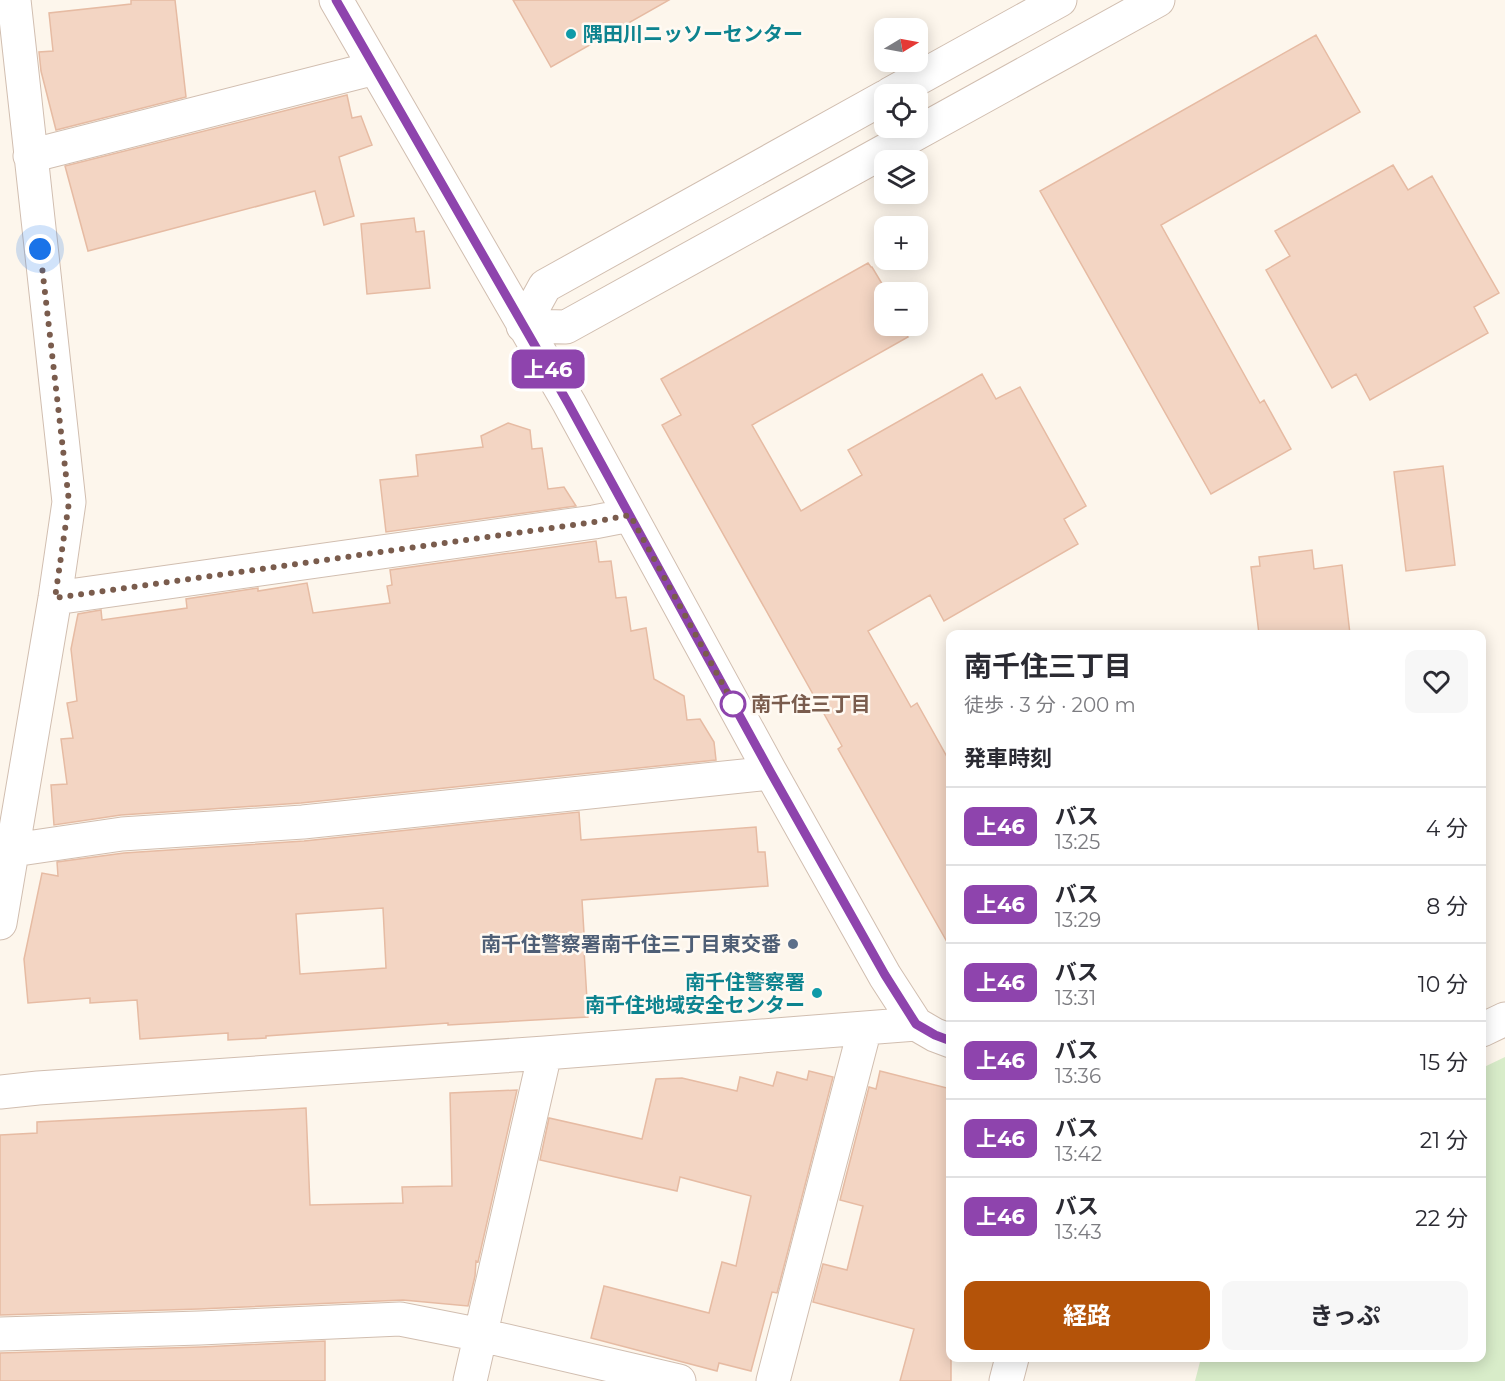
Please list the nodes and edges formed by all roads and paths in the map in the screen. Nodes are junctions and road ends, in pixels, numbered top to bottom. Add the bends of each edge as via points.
1 (14, 0) edge
2 (336, 0) edge
3 (1060, 0) edge
4 (1158, 0) edge
5 (375, 68) junction
6 (908, 84) edge
7 (874, 103) edge
8 (30, 156) junction
9 (523, 326) junction
10 (630, 515) junction
11 (55, 598) junction
12 (771, 773) junction
13 (7, 849) edge
14 (0, 923) edge
15 (1505, 1019) edge
16 (916, 1024) junction
17 (865, 1028) junction
18 (1486, 1028) edge
19 (946, 1039) edge
20 (545, 1053) junction
21 (0, 1092) edge
22 (0, 1334) edge
23 (481, 1335) junction
24 (1011, 1362) edge
25 (470, 1381) edge
26 (679, 1381) edge
27 (773, 1381) edge
28 (1006, 1381) edge

1 - 8 street
2 - 5 street
3 - 6 street
4 - 9 street via 566,327
5 - 8 street
5 - 9 street
7 - 9 street via 545,286
8 - 11 street via 69,502
9 - 10 street
10 - 11 street
10 - 12 street
11 - 13 street
12 - 13 street via 303,822 122,834
12 - 16 street
13 - 14 street
15 - 18 street
16 - 17 street
16 - 19 street
17 - 20 street
17 - 27 street
20 - 21 street
20 - 23 street
22 - 23 street via 400,1319
23 - 25 street
23 - 26 street
24 - 28 street

